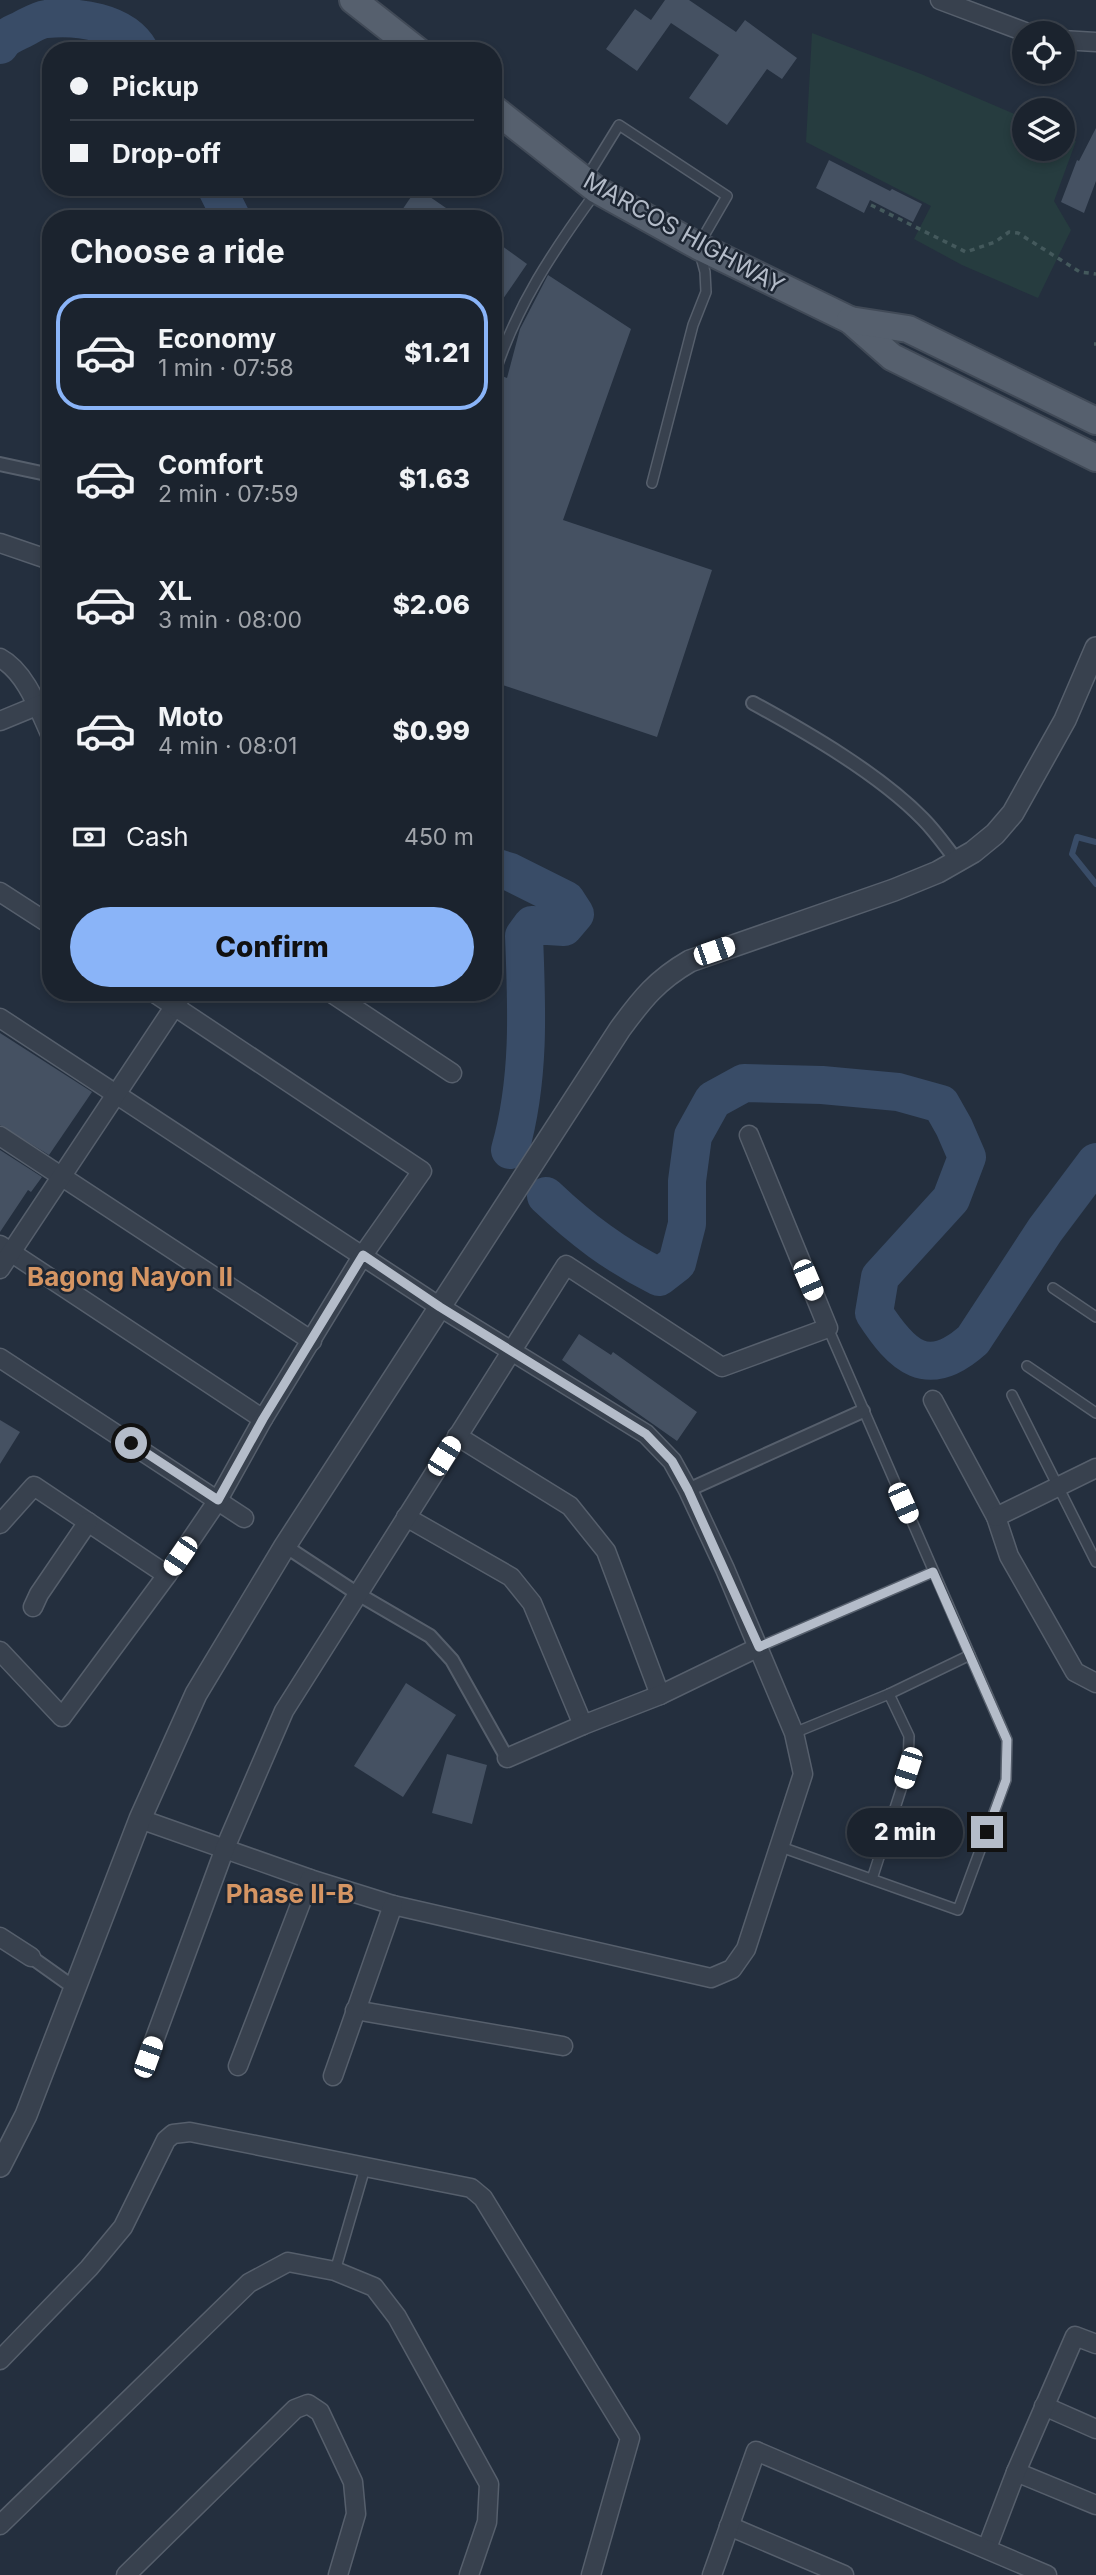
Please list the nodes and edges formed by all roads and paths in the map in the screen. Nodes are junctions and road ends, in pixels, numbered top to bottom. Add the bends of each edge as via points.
1 (353, 0) edge
2 (940, 0) edge
3 (1012, 27) edge
4 (1075, 41) edge
5 (407, 42) edge
6 (1096, 42) edge
7 (502, 115) edge
8 (591, 186) junction
9 (871, 205) dead end
10 (698, 246) junction
11 (1096, 274) edge
12 (850, 320) junction
13 (502, 351) edge
14 (1096, 421) edge
15 (1096, 458) edge
16 (0, 464) edge
17 (42, 473) edge
18 (652, 483) dead end
19 (0, 543) edge
20 (42, 557) edge
21 (1096, 648) edge
22 (0, 658) edge
23 (42, 701) edge
24 (753, 703) dead end
25 (42, 704) edge
26 (0, 721) edge
27 (957, 861) junction
28 (0, 892) edge
29 (42, 919) edge
30 (178, 1001) edge
31 (182, 1001) edge
32 (344, 1001) edge
33 (0, 1017) edge
34 (452, 1073) dead end
35 (117, 1095) junction
36 (749, 1135) dead end
37 (0, 1136) edge
38 (62, 1177) junction
39 (6, 1249) edge
40 (363, 1255) junction
41 (0, 1269) edge
42 (1053, 1289) dead end
43 (440, 1307) junction
44 (1096, 1317) edge
45 (828, 1328) junction
46 (312, 1341) junction
47 (511, 1350) junction
48 (0, 1358) edge
49 (1027, 1366) dead end
50 (1012, 1395) dead end
51 (933, 1400) dead end
52 (863, 1411) junction
53 (1096, 1413) edge
54 (263, 1419) junction
55 (457, 1436) junction
56 (1096, 1468) edge
57 (1059, 1488) junction
58 (688, 1490) junction
59 (218, 1500) junction
60 (406, 1517) junction
61 (996, 1517) junction
62 (244, 1518) dead end
63 (88, 1522) junction
64 (0, 1524) edge
65 (285, 1546) junction
66 (1096, 1562) edge
67 (933, 1572) junction
68 (167, 1575) junction
69 (358, 1594) junction
70 (33, 1607) dead end
71 (759, 1647) junction
72 (0, 1651) edge
73 (970, 1655) junction
74 (1096, 1683) edge
75 (889, 1694) junction
76 (660, 1695) junction
77 (583, 1725) junction
78 (794, 1733) junction
79 (507, 1758) joint
80 (140, 1819) junction
81 (225, 1847) junction
82 (781, 1847) junction
83 (310, 1879) junction
84 (872, 1879) junction
85 (393, 1905) junction
86 (0, 1937) edge
87 (32, 1957) joint
88 (76, 1989) junction
89 (355, 2010) junction
90 (564, 2046) dead end
91 (148, 2057) dead end
92 (238, 2066) dead end
93 (332, 2076) dead end
94 (0, 2166) edge
95 (365, 2168) junction
96 (335, 2271) junction
97 (1096, 2344) edge
98 (0, 2360) edge
99 (1044, 2406) junction
100 (1096, 2429) edge
101 (1016, 2472) junction
102 (1096, 2505) edge
103 (0, 2525) edge
104 (729, 2526) junction
105 (986, 2548) junction
106 (126, 2575) edge
107 (338, 2575) edge
108 (469, 2575) edge
109 (591, 2575) edge
110 (712, 2575) edge
111 (844, 2575) edge
112 (1047, 2575) edge

1 - 5 main road
2 - 3 street
4 - 6 street
7 - 8 main road, MARCOS HIGHWAY
8 - 10 main road, MARCOS HIGHWAY
8 - 10 lane via 619,125 727,196
8 - 13 lane
9 - 11 path via 966,252 1009,232 1018,233 1080,272
10 - 12 main road, MARCOS HIGHWAY
10 - 18 lane via 706,292 693,325
12 - 14 main road, MARCOS HIGHWAY via 908,329
12 - 15 main road, MARCOS HIGHWAY via 892,357
16 - 17 street
19 - 20 street
21 - 27 street via 1065,720 1013,814 995,834
22 - 23 street via 12,664
24 - 27 street via 800,728 899,798
25 - 26 street
27 - 43 street via 894,890 714,951 666,975 620,1029
28 - 29 street
30 - 35 street
31 - 40 street via 422,1171
32 - 34 street
33 - 35 street
35 - 38 street
35 - 40 street
36 - 45 street
37 - 38 street
38 - 39 street
38 - 46 street
39 - 41 street
39 - 54 street
40 - 43 street
40 - 46 street
42 - 44 lane
43 - 47 street
43 - 65 street
45 - 47 street via 722,1367 566,1265
45 - 52 lane
46 - 54 street
47 - 55 street
47 - 58 street via 646,1434 672,1461
48 - 59 street
49 - 53 lane
50 - 57 lane
51 - 61 street
52 - 58 street
52 - 67 lane
54 - 59 street
55 - 60 street
55 - 76 street via 570,1506 606,1551
56 - 57 street
57 - 61 street
57 - 66 lane
58 - 71 street
59 - 62 street
59 - 68 street
60 - 69 street
60 - 77 street via 511,1577 532,1603
61 - 74 street via 1009,1556 1075,1672
63 - 64 street via 34,1486
63 - 68 street
63 - 70 street
65 - 69 street
65 - 80 street via 196,1694
67 - 71 lane
67 - 73 lane
68 - 72 street via 62,1717
69 - 79 street via 430,1636 452,1660
69 - 81 street via 284,1711
71 - 76 street
71 - 78 street
73 - 75 lane
73 - 84 lane via 1007,1740 1006,1780 958,1910
75 - 78 lane
75 - 84 lane via 909,1736 908,1768
76 - 77 street
77 - 79 street
78 - 82 street via 803,1774
80 - 81 street
80 - 88 street
81 - 83 street
81 - 91 street
82 - 84 lane
82 - 85 street via 746,1949 732,1969 711,1978
83 - 85 street
83 - 92 street
85 - 89 street
86 - 87 street
87 - 88 street
88 - 94 street via 26,2115
89 - 90 street
89 - 93 street
95 - 96 lane
95 - 98 street via 190,2132 173,2134 162,2147 123,2227
95 - 109 street via 466,2186 480,2194 630,2438
96 - 103 street via 288,2262 249,2283
96 - 108 street via 374,2287 397,2317 489,2484 487,2522
97 - 99 street via 1075,2336
99 - 100 street
99 - 101 street
101 - 102 street
101 - 105 street
104 - 105 street via 756,2451
104 - 110 street
104 - 111 street
105 - 112 street
106 - 107 street via 295,2409 308,2404 320,2412 354,2482 356,2514

